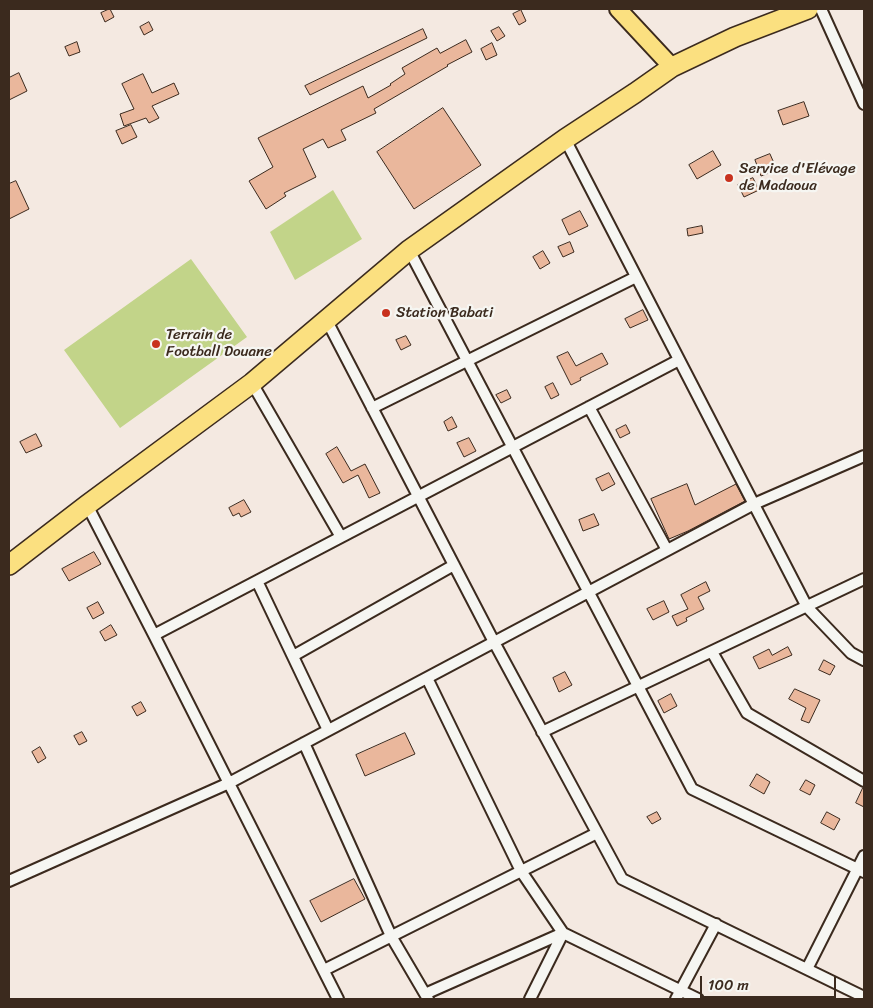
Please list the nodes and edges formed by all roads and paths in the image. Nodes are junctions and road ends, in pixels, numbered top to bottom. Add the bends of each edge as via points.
1 (618, 9) edge
2 (808, 9) edge
3 (821, 9) edge
4 (672, 67) junction
5 (864, 104) edge
6 (565, 139) junction
7 (409, 250) junction
8 (636, 277) junction
9 (326, 319) junction
10 (468, 360) junction
11 (679, 360) junction
12 (252, 383) junction
13 (589, 407) junction
14 (372, 408) junction
15 (513, 447) junction
16 (864, 456) edge
17 (419, 496) junction
18 (754, 504) junction
19 (87, 505) junction
20 (341, 537) junction
21 (667, 550) junction
22 (9, 565) edge
23 (454, 565) junction
24 (864, 579) edge
25 (257, 581) junction
26 (589, 592) junction
27 (807, 606) junction
28 (154, 634) junction
29 (494, 642) junction
30 (712, 652) junction
31 (293, 656) junction
32 (864, 660) edge
33 (427, 678) junction
34 (639, 686) junction
35 (328, 730) junction
36 (542, 732) junction
37 (304, 743) junction
38 (864, 781) edge
39 (229, 783) junction
40 (597, 833) junction
41 (864, 856) edge
42 (521, 871) junction
43 (861, 871) edge
44 (9, 881) edge
45 (716, 924) junction
46 (563, 933) junction
47 (391, 936) junction
48 (807, 969) junction
49 (324, 970) junction
50 (679, 995) edge
51 (426, 996) edge
52 (864, 997) edge
53 (338, 999) edge
54 (532, 999) edge
55 (698, 999) edge

1 - 4 main road
2 - 4 highway via 735,37
3 - 5 street
4 - 6 highway
6 - 7 highway
6 - 8 street
7 - 9 highway
7 - 10 street
8 - 10 street
8 - 11 street
9 - 12 highway
9 - 14 street
10 - 14 street
10 - 15 street
11 - 13 street
11 - 18 street
12 - 19 highway
12 - 20 street
13 - 15 street
13 - 21 street
14 - 17 street
15 - 17 street
15 - 26 street
16 - 18 street
17 - 20 street
17 - 23 street
18 - 21 street
18 - 27 street
19 - 22 highway
19 - 28 street
20 - 25 street
21 - 26 street
23 - 29 street
23 - 31 street
24 - 27 street
25 - 28 street
25 - 31 street
26 - 29 street
26 - 34 street
27 - 30 street
27 - 32 street via 851,653
28 - 39 street
29 - 33 street
29 - 36 street
30 - 34 street
30 - 38 street via 746,713
31 - 35 street
33 - 35 street
33 - 42 street
34 - 36 street
34 - 43 street via 692,789
35 - 37 street
36 - 40 street
37 - 39 street
37 - 47 street
39 - 44 street
39 - 49 street
40 - 42 street
40 - 45 street via 622,879
41 - 43 street
42 - 46 street
42 - 47 street
43 - 48 street
45 - 48 street
45 - 50 street
46 - 50 street
46 - 51 street
46 - 54 street
47 - 49 street
47 - 51 street
48 - 52 street
49 - 53 street
50 - 55 street

